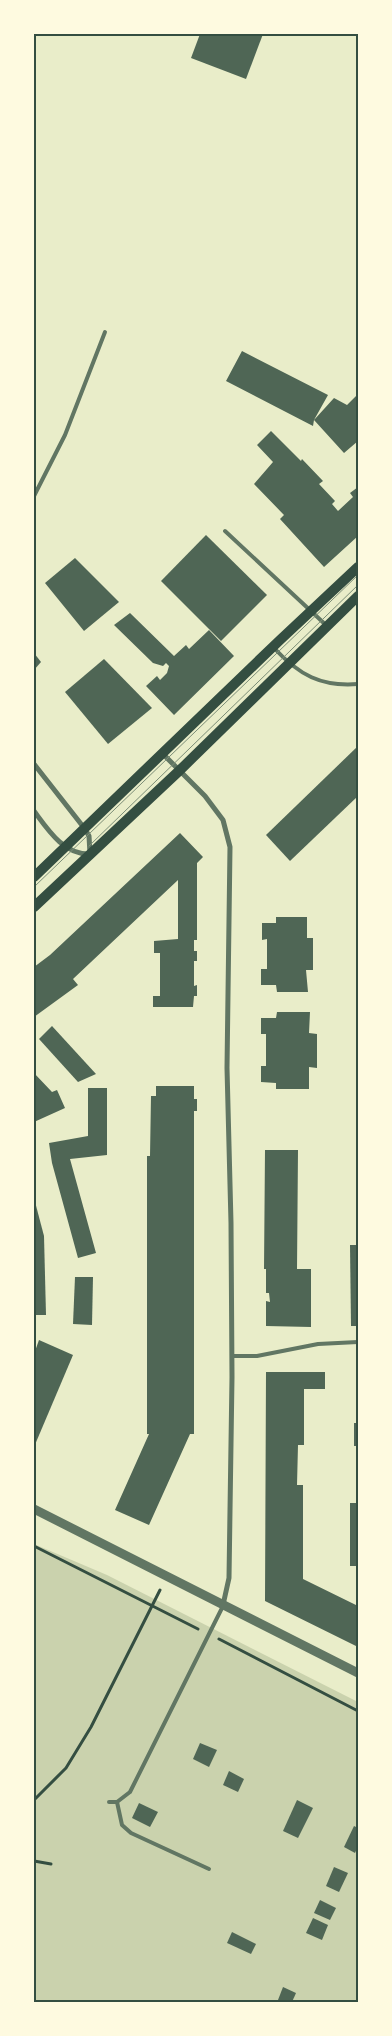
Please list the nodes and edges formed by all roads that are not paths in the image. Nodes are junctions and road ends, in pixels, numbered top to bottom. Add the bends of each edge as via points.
1 (105, 332) dead end
2 (34, 496) edge
3 (225, 531) dead end
4 (358, 568) edge
5 (358, 596) edge
6 (311, 610) junction
7 (327, 626) junction
8 (273, 646) junction
9 (288, 663) junction
10 (358, 684) edge
11 (163, 754) junction
12 (34, 764) edge
13 (179, 771) junction
14 (34, 811) edge
15 (86, 829) junction
16 (66, 848) junction
17 (90, 854) junction
18 (34, 878) edge
19 (34, 907) edge
20 (358, 1342) edge
21 (232, 1356) junction
22 (34, 1508) edge
23 (223, 1605) junction
24 (358, 1673) edge
25 (109, 1802) dead end
26 (117, 1802) junction
27 (209, 1870) dead end

1 - 2 lane via 65,435
3 - 6 lane
4 - 6 main road
5 - 7 main road
6 - 7 lane
6 - 8 main road
7 - 9 main road
8 - 9 lane
8 - 11 main road
9 - 10 lane via 323,682
9 - 13 main road
11 - 13 street
11 - 15 main road
12 - 15 street
13 - 17 main road
13 - 21 street via 205,796 223,820 230,847 227,1068
14 - 16 street
15 - 16 main road
15 - 17 street
16 - 17 street via 79,855
16 - 18 main road
17 - 19 main road
20 - 21 lane via 318,1344 258,1356
21 - 23 street via 229,1578
22 - 23 street
23 - 24 street
23 - 26 lane via 130,1792
25 - 26 lane
26 - 27 lane via 122,1825 132,1833

